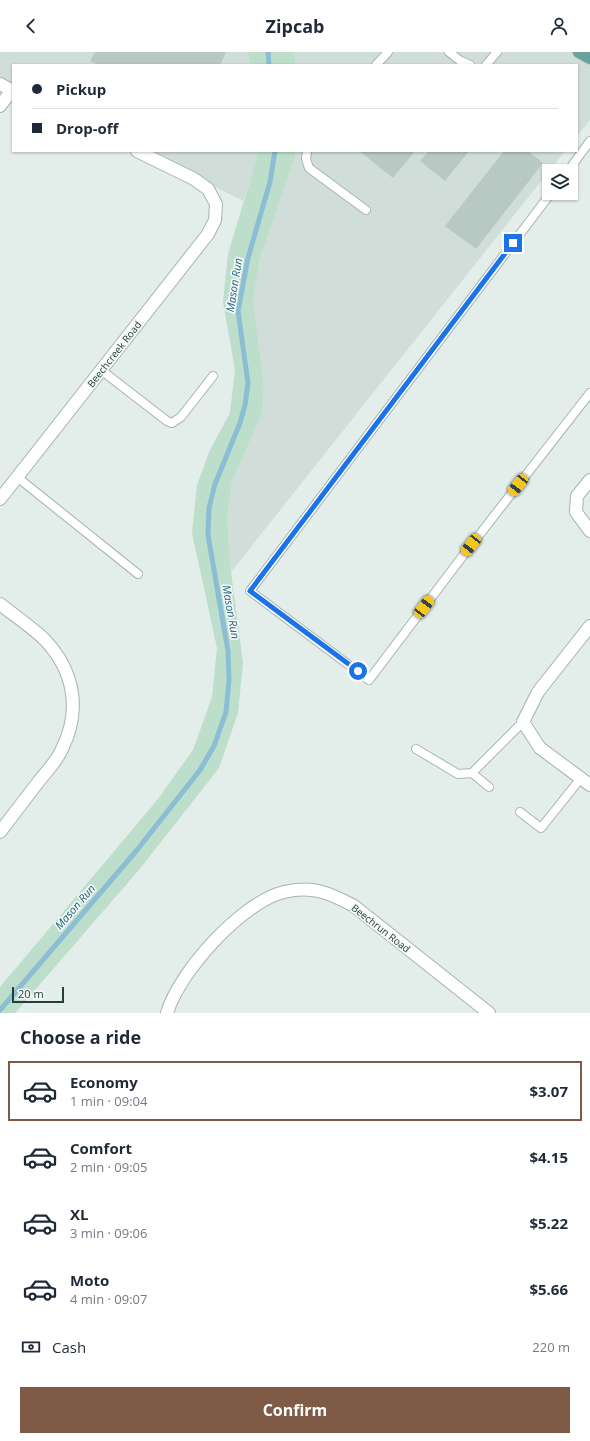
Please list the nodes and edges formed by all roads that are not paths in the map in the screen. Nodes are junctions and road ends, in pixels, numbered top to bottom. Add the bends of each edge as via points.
1 (388, 52) edge
2 (449, 52) edge
3 (498, 52) edge
4 (579, 52) edge
5 (590, 58) edge
6 (377, 64) edge
7 (468, 64) edge
8 (487, 64) edge
9 (0, 84) edge
10 (12, 90) edge
11 (12, 91) edge
12 (0, 106) edge
13 (590, 141) edge
14 (139, 152) edge
15 (307, 152) edge
16 (573, 164) edge
17 (546, 200) edge
18 (366, 210) dead end
19 (101, 370) junction
20 (213, 376) dead end
21 (590, 393) edge
22 (587, 402) edge
23 (17, 477) junction
24 (590, 480) edge
25 (0, 499) edge
26 (590, 531) edge
27 (138, 574) dead end
28 (0, 604) edge
29 (590, 626) edge
30 (523, 722) junction
31 (416, 749) dead end
32 (472, 774) junction
33 (586, 782) edge
34 (489, 787) dead end
35 (520, 812) dead end
36 (0, 832) edge
37 (167, 1013) edge
38 (489, 1013) edge

1 - 6 lane
2 - 7 lane
3 - 8 lane
4 - 5 main road
9 - 10 street
11 - 12 street
13 - 16 lane
14 - 19 street, Beechcreek Road via 194,179 208,189 216,204 215,220 208,234
15 - 18 lane via 309,168
17 - 22 lane via 250,591 369,680 462,557
19 - 20 lane via 172,423 181,417
19 - 23 street, Beechcreek Road
21 - 22 lane
23 - 25 street, Beechcreek Road
23 - 27 lane
24 - 26 street via 577,496 576,512
28 - 36 street via 54,651 66,670 73,702 72,722 62,751
29 - 30 street via 538,692
30 - 32 lane
30 - 33 street via 540,748
31 - 32 lane via 458,774
32 - 34 lane
33 - 35 lane via 542,828
37 - 38 street, Beechrun Road via 171,1000 185,978 204,952 230,925 263,900 284,892 309,889 331,894 354,906

